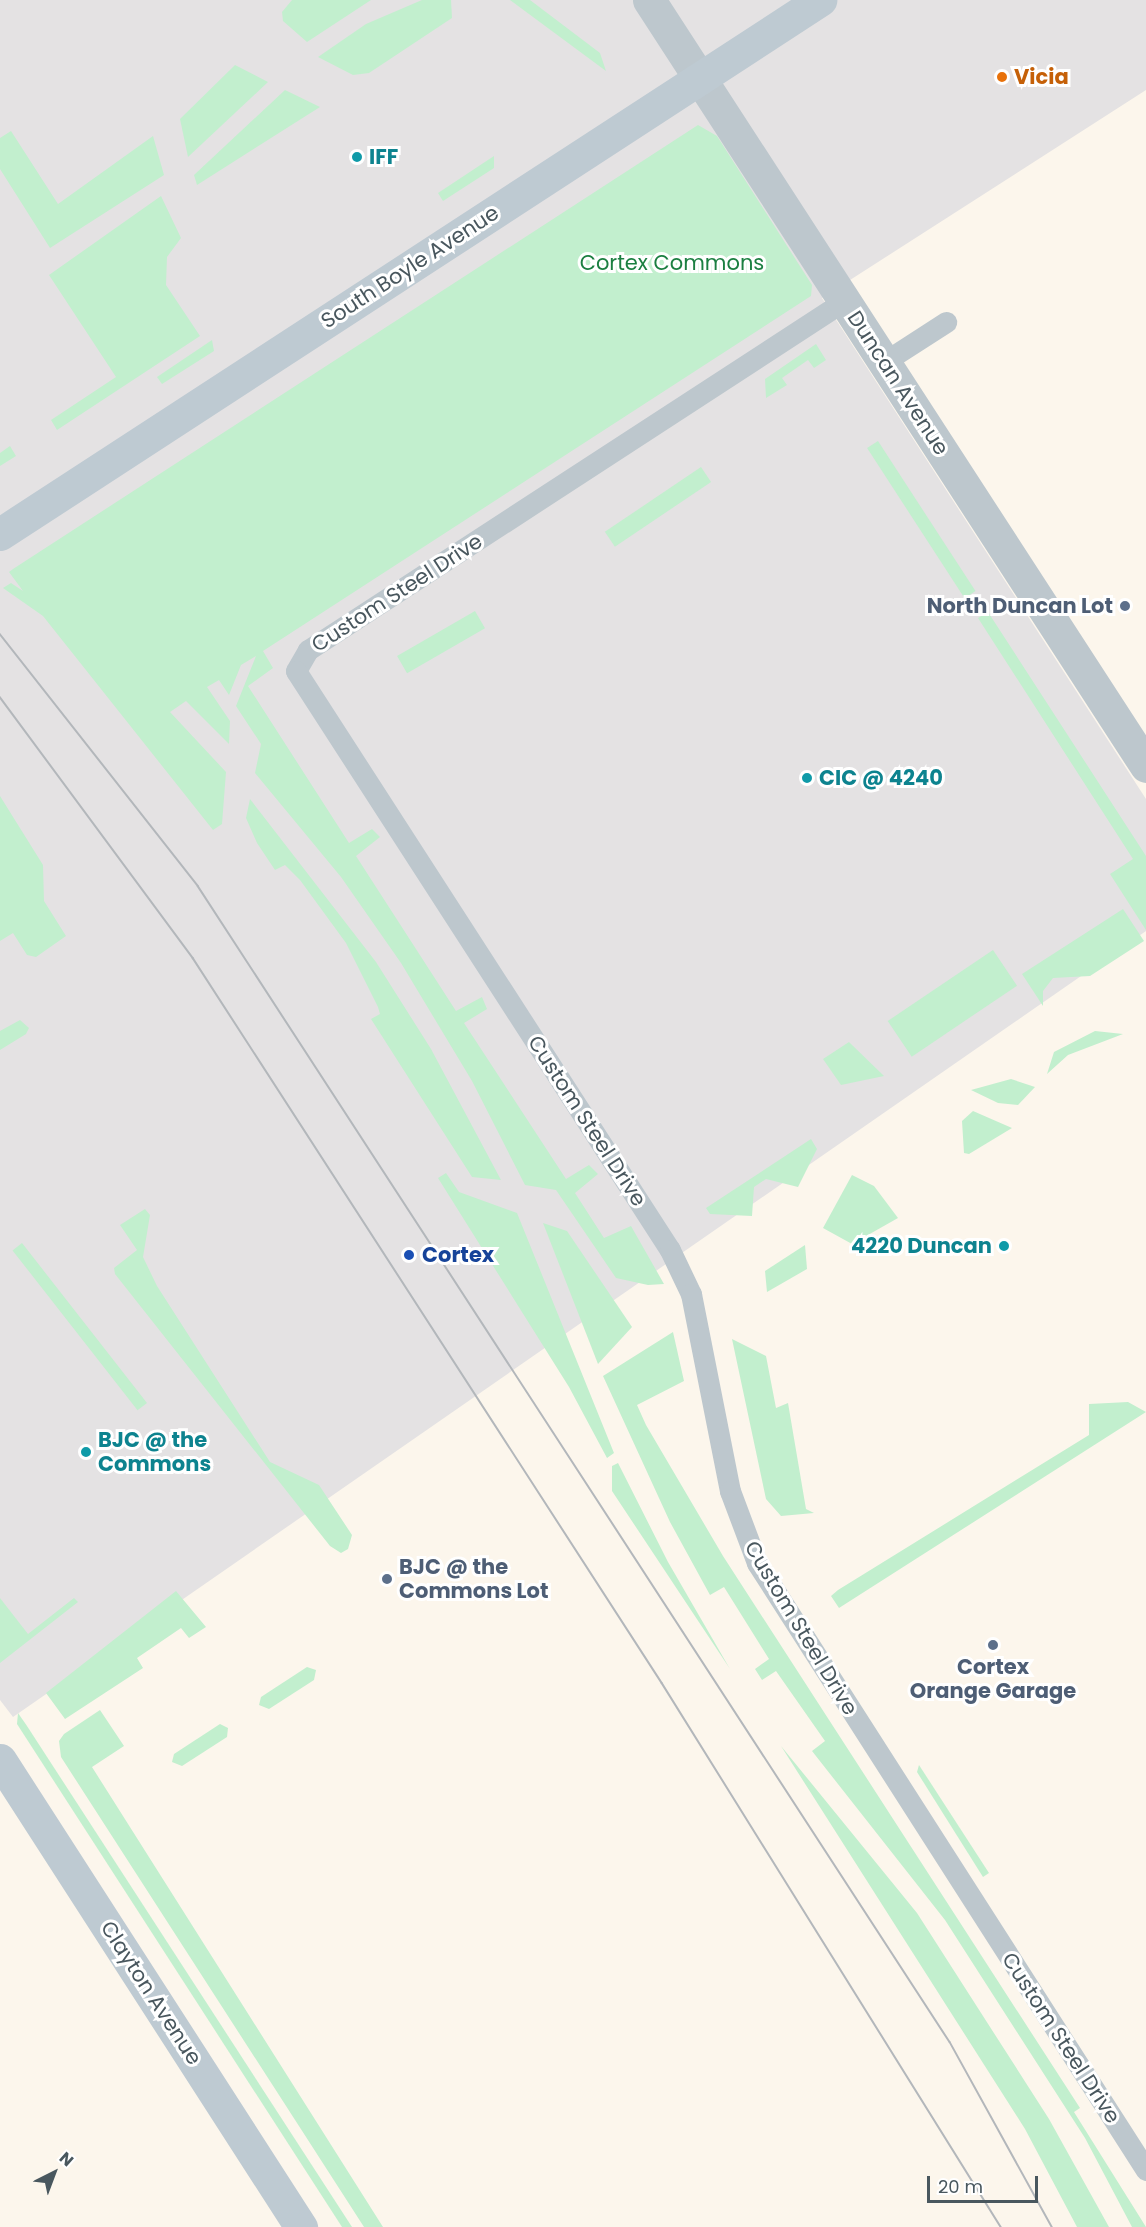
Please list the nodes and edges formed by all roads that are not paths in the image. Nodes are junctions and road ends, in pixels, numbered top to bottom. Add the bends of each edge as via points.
1 (649, 0) edge
2 (819, 0) edge
3 (700, 78) junction
4 (844, 301) junction
5 (946, 322) dead end
6 (884, 362) junction
7 (0, 534) edge
8 (1146, 766) edge
9 (0, 1760) edge
10 (1146, 2169) edge
11 (301, 2227) edge

1 - 3 street, Duncan Avenue
2 - 3 street, South Boyle Avenue
3 - 4 street, Duncan Avenue
3 - 7 street, South Boyle Avenue
4 - 6 street, Duncan Avenue
4 - 10 lane, Custom Steel Drive via 308,650 297,671 670,1250 691,1294 730,1491 757,1563
5 - 6 lane
6 - 8 street, Duncan Avenue
9 - 11 street, Clayton Avenue

